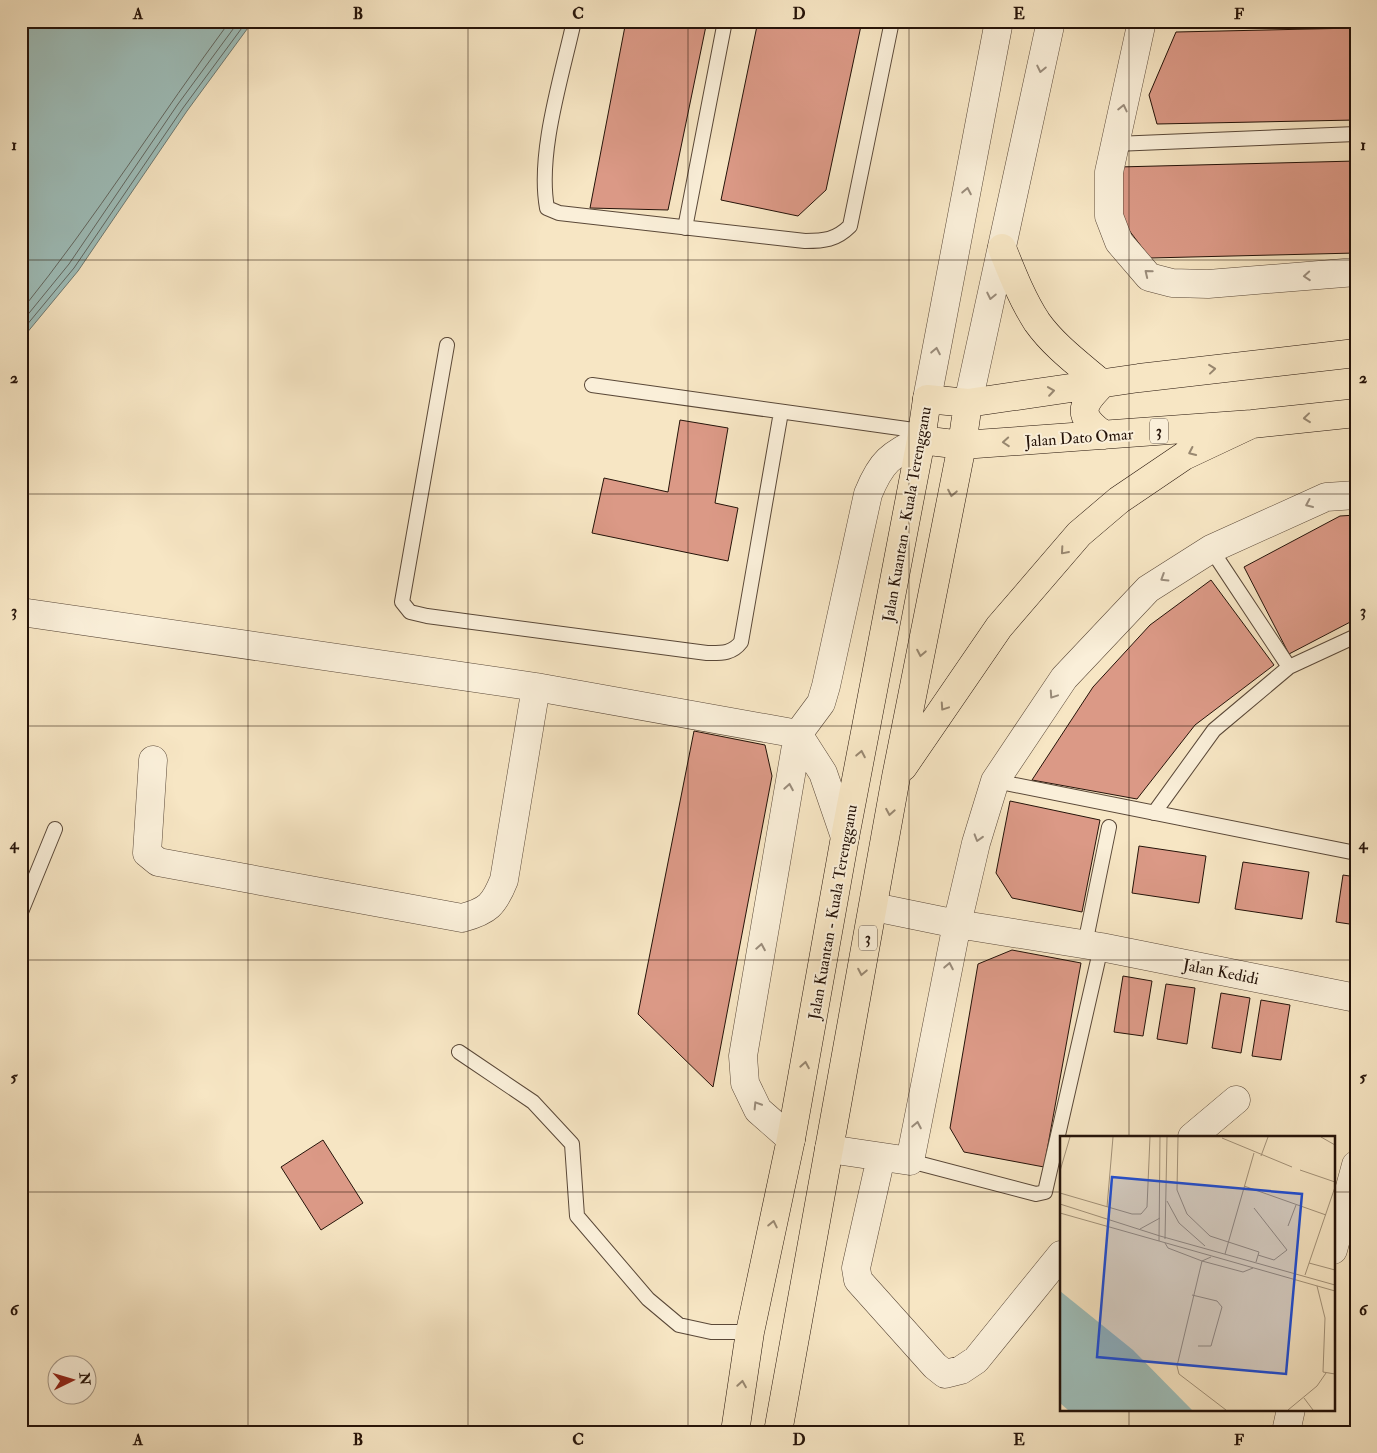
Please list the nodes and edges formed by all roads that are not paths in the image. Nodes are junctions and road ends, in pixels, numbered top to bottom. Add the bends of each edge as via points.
1 (574, 21) edge
2 (725, 21) edge
3 (892, 21) edge
4 (999, 21) edge
5 (1051, 21) edge
6 (1142, 21) edge
7 (1356, 134) edge
8 (1115, 144) junction
9 (685, 228) junction
10 (1002, 248) junction
11 (1356, 272) edge
12 (447, 346) dead end
13 (1356, 353) edge
14 (1102, 384) junction
15 (592, 385) dead end
16 (927, 399) junction
17 (968, 403) junction
18 (781, 412) junction
19 (1356, 413) edge
20 (1252, 424) junction
21 (1104, 435) junction
22 (921, 436) junction
23 (962, 445) junction
24 (1356, 495) edge
25 (1210, 549) junction
26 (21, 612) edge
27 (1356, 636) edge
28 (1289, 667) junction
29 (536, 687) junction
30 (798, 734) junction
31 (153, 760) dead end
32 (896, 777) junction
33 (995, 781) junction
34 (1154, 812) junction
35 (1109, 827) dead end
36 (55, 829) dead end
37 (845, 837) junction
38 (1356, 853) edge
39 (874, 907) junction
40 (21, 912) edge
41 (957, 924) junction
42 (1093, 946) junction
43 (1356, 998) edge
44 (459, 1052) dead end
45 (1236, 1100) dead end
46 (1193, 1136) edge
47 (791, 1139) junction
48 (829, 1149) junction
49 (881, 1157) junction
50 (910, 1161) junction
51 (1356, 1165) edge
52 (1334, 1246) edge
53 (1060, 1256) edge
54 (750, 1332) junction
55 (735, 1432) edge
56 (778, 1432) edge

1 - 9 lane via 547,148 544,194 547,208 559,213
2 - 9 lane
3 - 9 lane via 850,226 839,236 826,241
16 -> 4 street
5 -> 10 street
8 -> 6 street
7 - 8 lane
11 -> 8 street via 1208,284 1172,284 1149,276 1119,242 1109,216 1109,172
10 - 14 highway via 1038,323 1062,350
10 -> 17 street
12 - 18 lane via 402,602 410,612 427,616 707,653 727,653 736,649 741,642
14 -> 13 highway
17 -> 14 highway
14 - 21 highway via 1089,397 1084,407 1084,418
15 - 18 lane
16 - 17 highway, Jalan Kuantan - Kuala Terengganu
16 - 22 highway, Jalan Kuantan - Kuala Terengganu
17 - 23 highway, 3
18 - 22 lane
19 -> 20 highway, Jalan Dato Omar / 3
20 - 21 highway, Jalan Dato Omar / 3
20 -> 32 highway via 1184,456 1119,500 1079,534 999,627
21 -> 23 highway, Jalan Dato Omar / 3
22 - 23 highway, Jalan Dato Omar / 3
22 - 30 street via 878,470 868,494 826,686 821,703
37 -> 22 highway, Jalan Kuantan - Kuala Terengganu
23 -> 32 highway, 3
24 -> 25 street via 1326,497
25 - 28 lane
25 -> 33 street via 1148,588 1071,671
26 - 29 street
27 - 28 lane
28 - 34 lane via 1214,730
29 - 30 street
29 - 31 street via 504,880 496,900 481,913 462,918 158,862 147,854
30 - 37 street via 824,773
47 -> 30 street via 758,1110 745,1083 743,1056
32 -> 39 highway, 3
33 - 34 lane
33 -> 41 street
34 - 38 lane
35 - 42 lane
36 - 40 lane
47 -> 37 highway, Jalan Kuantan - Kuala Terengganu
39 - 41 street, Jalan Kedidi
39 -> 48 highway, 3
41 - 42 street, Jalan Kedidi
50 -> 41 street
42 - 43 street, Jalan Kedidi
42 - 50 lane via 1044,1192 1036,1194
44 - 54 lane via 533,1102 572,1144 577,1216 648,1299 679,1325 711,1332
45 - 46 street
54 -> 47 highway, Jalan Kuantan - Kuala Terengganu
48 - 49 street
48 - 56 highway, 3
49 - 50 street
49 - 53 street via 856,1268 858,1280 934,1366 945,1374 961,1370 976,1360
51 - 52 street
55 -> 54 highway, Jalan Kuantan - Kuala Terengganu

